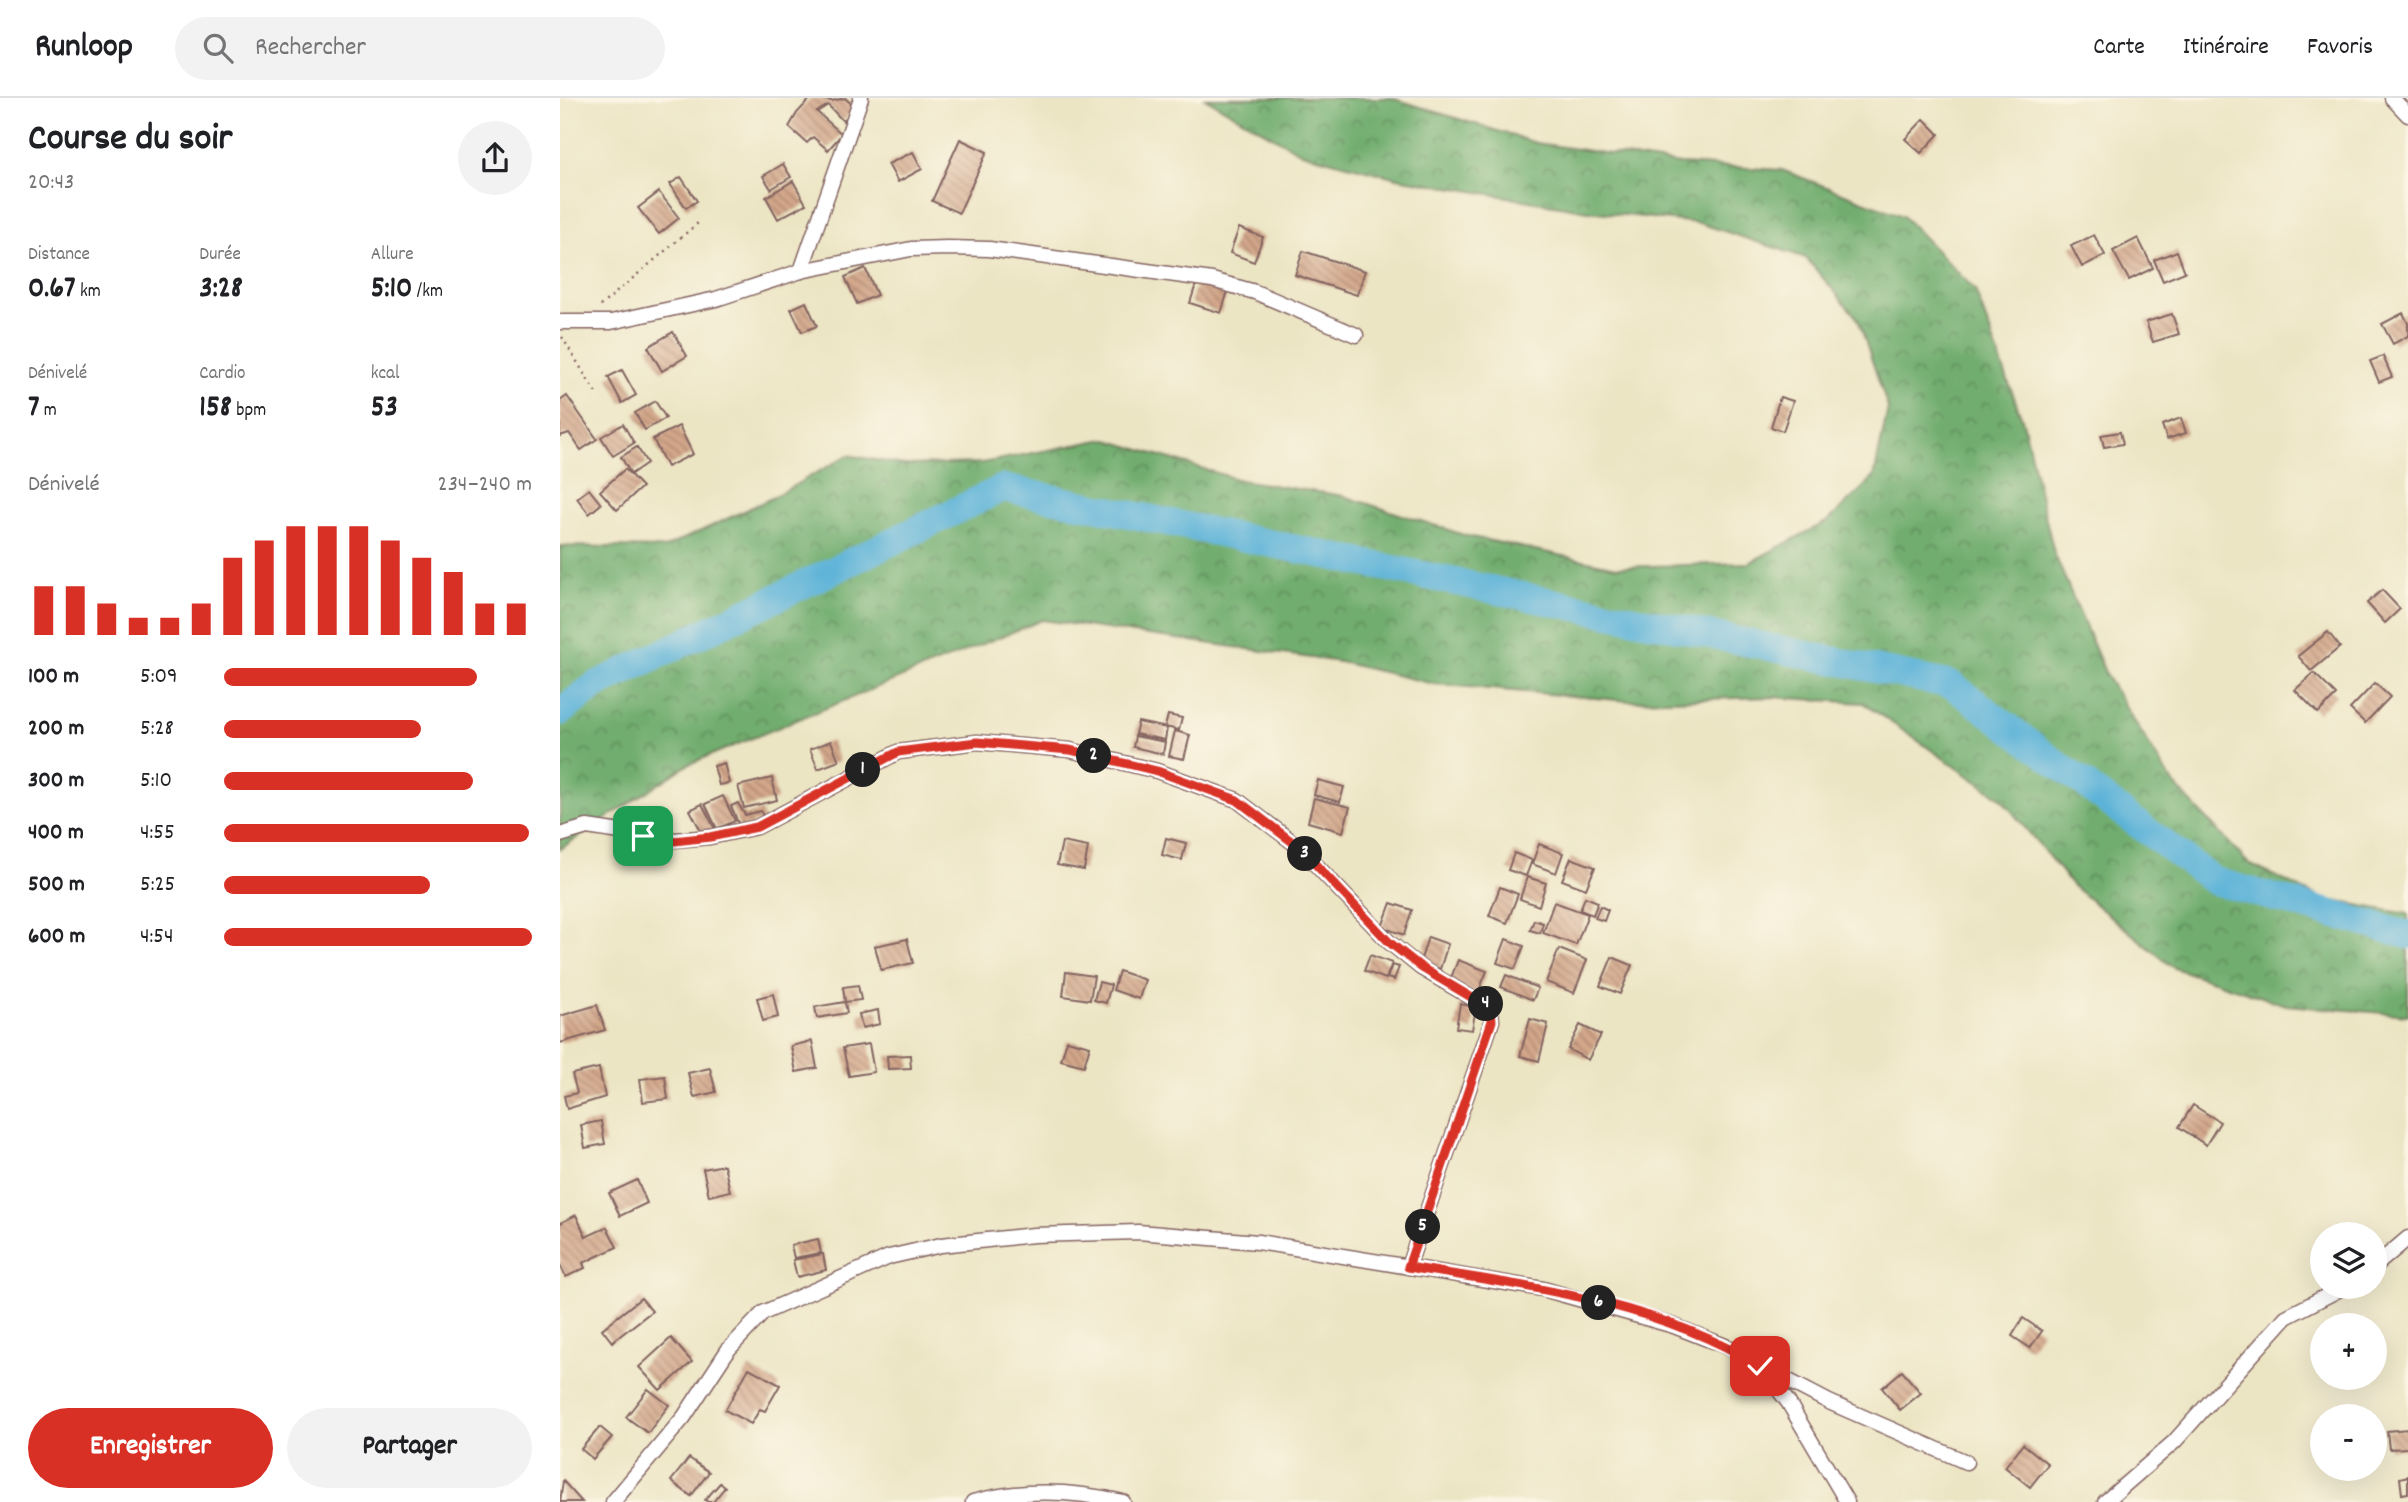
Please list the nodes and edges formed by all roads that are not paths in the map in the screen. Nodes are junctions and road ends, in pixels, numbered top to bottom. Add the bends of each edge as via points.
1 (861, 98) edge
2 (2392, 98) edge
3 (2408, 115) edge
4 (801, 271) junction
5 (561, 323) edge
6 (1356, 335) dead end
7 (560, 835) edge
8 (2408, 1238) edge
9 (2387, 1256) edge
10 (1408, 1267) junction
11 (2321, 1299) edge
12 (1760, 1366) junction
13 (1966, 1462) dead end
14 (613, 1502) edge
15 (972, 1502) edge
16 (1123, 1502) edge
17 (1847, 1502) edge
18 (2105, 1502) edge

1 - 4 street
2 - 3 street
4 - 5 street via 716,299 611,322
4 - 6 street via 911,249 989,249 1212,280 1255,292
7 - 10 street via 587,827 674,841 757,827 898,752 977,742 1070,750 1157,771 1237,800 1299,847 1389,942 1422,968 1491,1009 1484,1047
8 - 9 street
10 - 12 street via 1543,1289 1617,1308 1733,1349
10 - 14 street via 1258,1242 1138,1232 1034,1235 941,1245 889,1257 763,1313 728,1350 684,1417
11 - 18 street via 2287,1317 2174,1442
12 - 13 street
12 - 17 street via 1788,1402
15 - 16 street via 1078,1491

